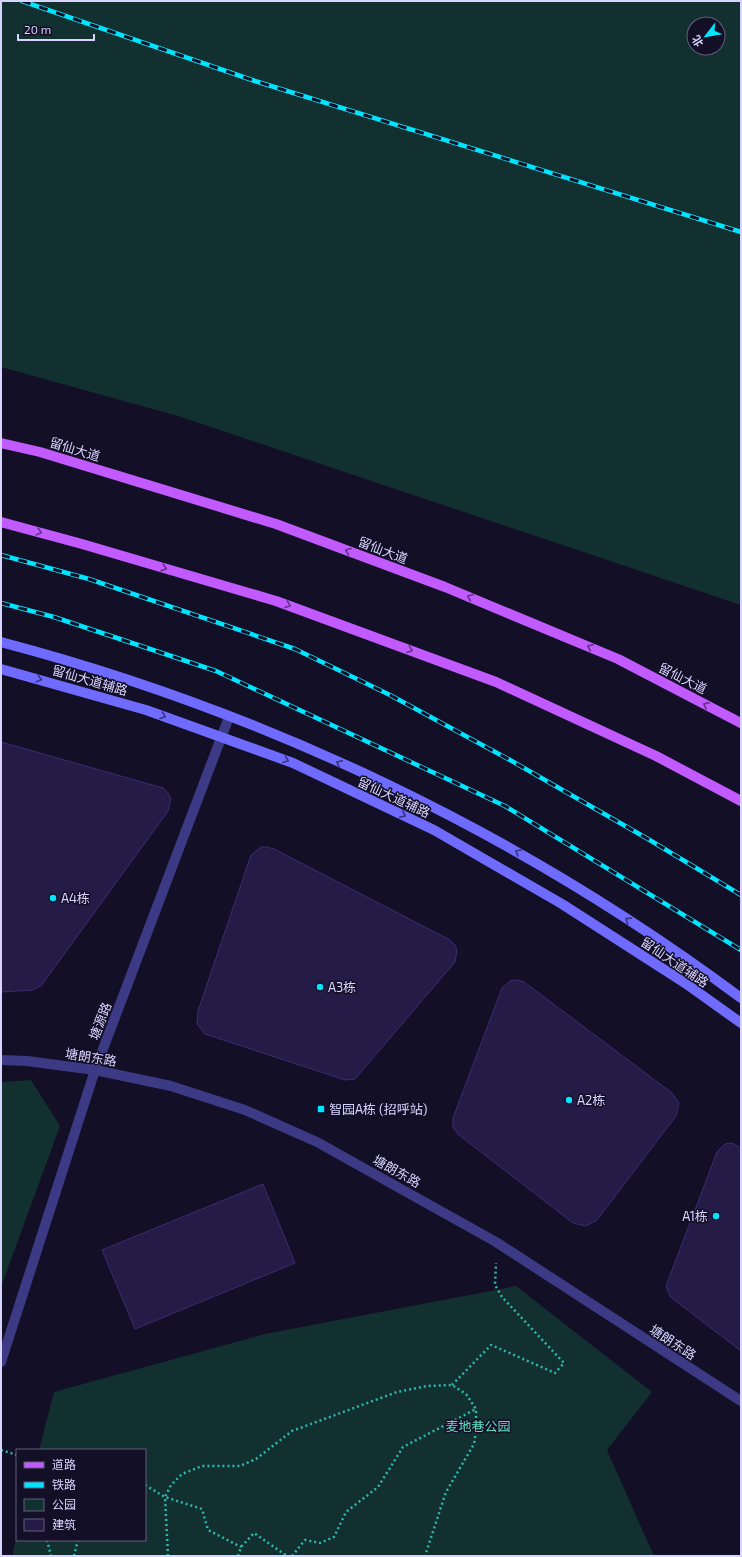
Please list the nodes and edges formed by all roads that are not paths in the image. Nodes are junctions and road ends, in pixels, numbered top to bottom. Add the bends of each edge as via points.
1 (1, 443) edge
2 (1, 522) edge
3 (1, 642) edge
4 (1, 669) edge
5 (229, 717) junction
6 (741, 723) edge
7 (222, 738) junction
8 (741, 801) edge
9 (741, 998) edge
10 (741, 1023) edge
11 (1, 1060) edge
12 (95, 1070) junction
13 (1, 1362) edge
14 (741, 1401) edge

6 -> 1 main road, 留仙大道 via 618,659 445,587 276,524 40,452
2 -> 8 main road via 276,601 496,682 656,756
3 - 5 main road, 留仙大道辅路 via 158,689
4 -> 7 main road, 留仙大道辅路 via 146,710
5 - 7 street, 塘源路
9 -> 5 main road, 留仙大道辅路 via 698,965 594,897 504,843 301,745
7 -> 10 main road, 留仙大道辅路 via 293,763 434,830 562,904
7 - 12 street, 塘源路
11 - 12 street, 塘朗东路
12 - 13 street, 塘源路
12 - 14 street, 塘朗东路 via 171,1086 246,1110 317,1142 496,1242

